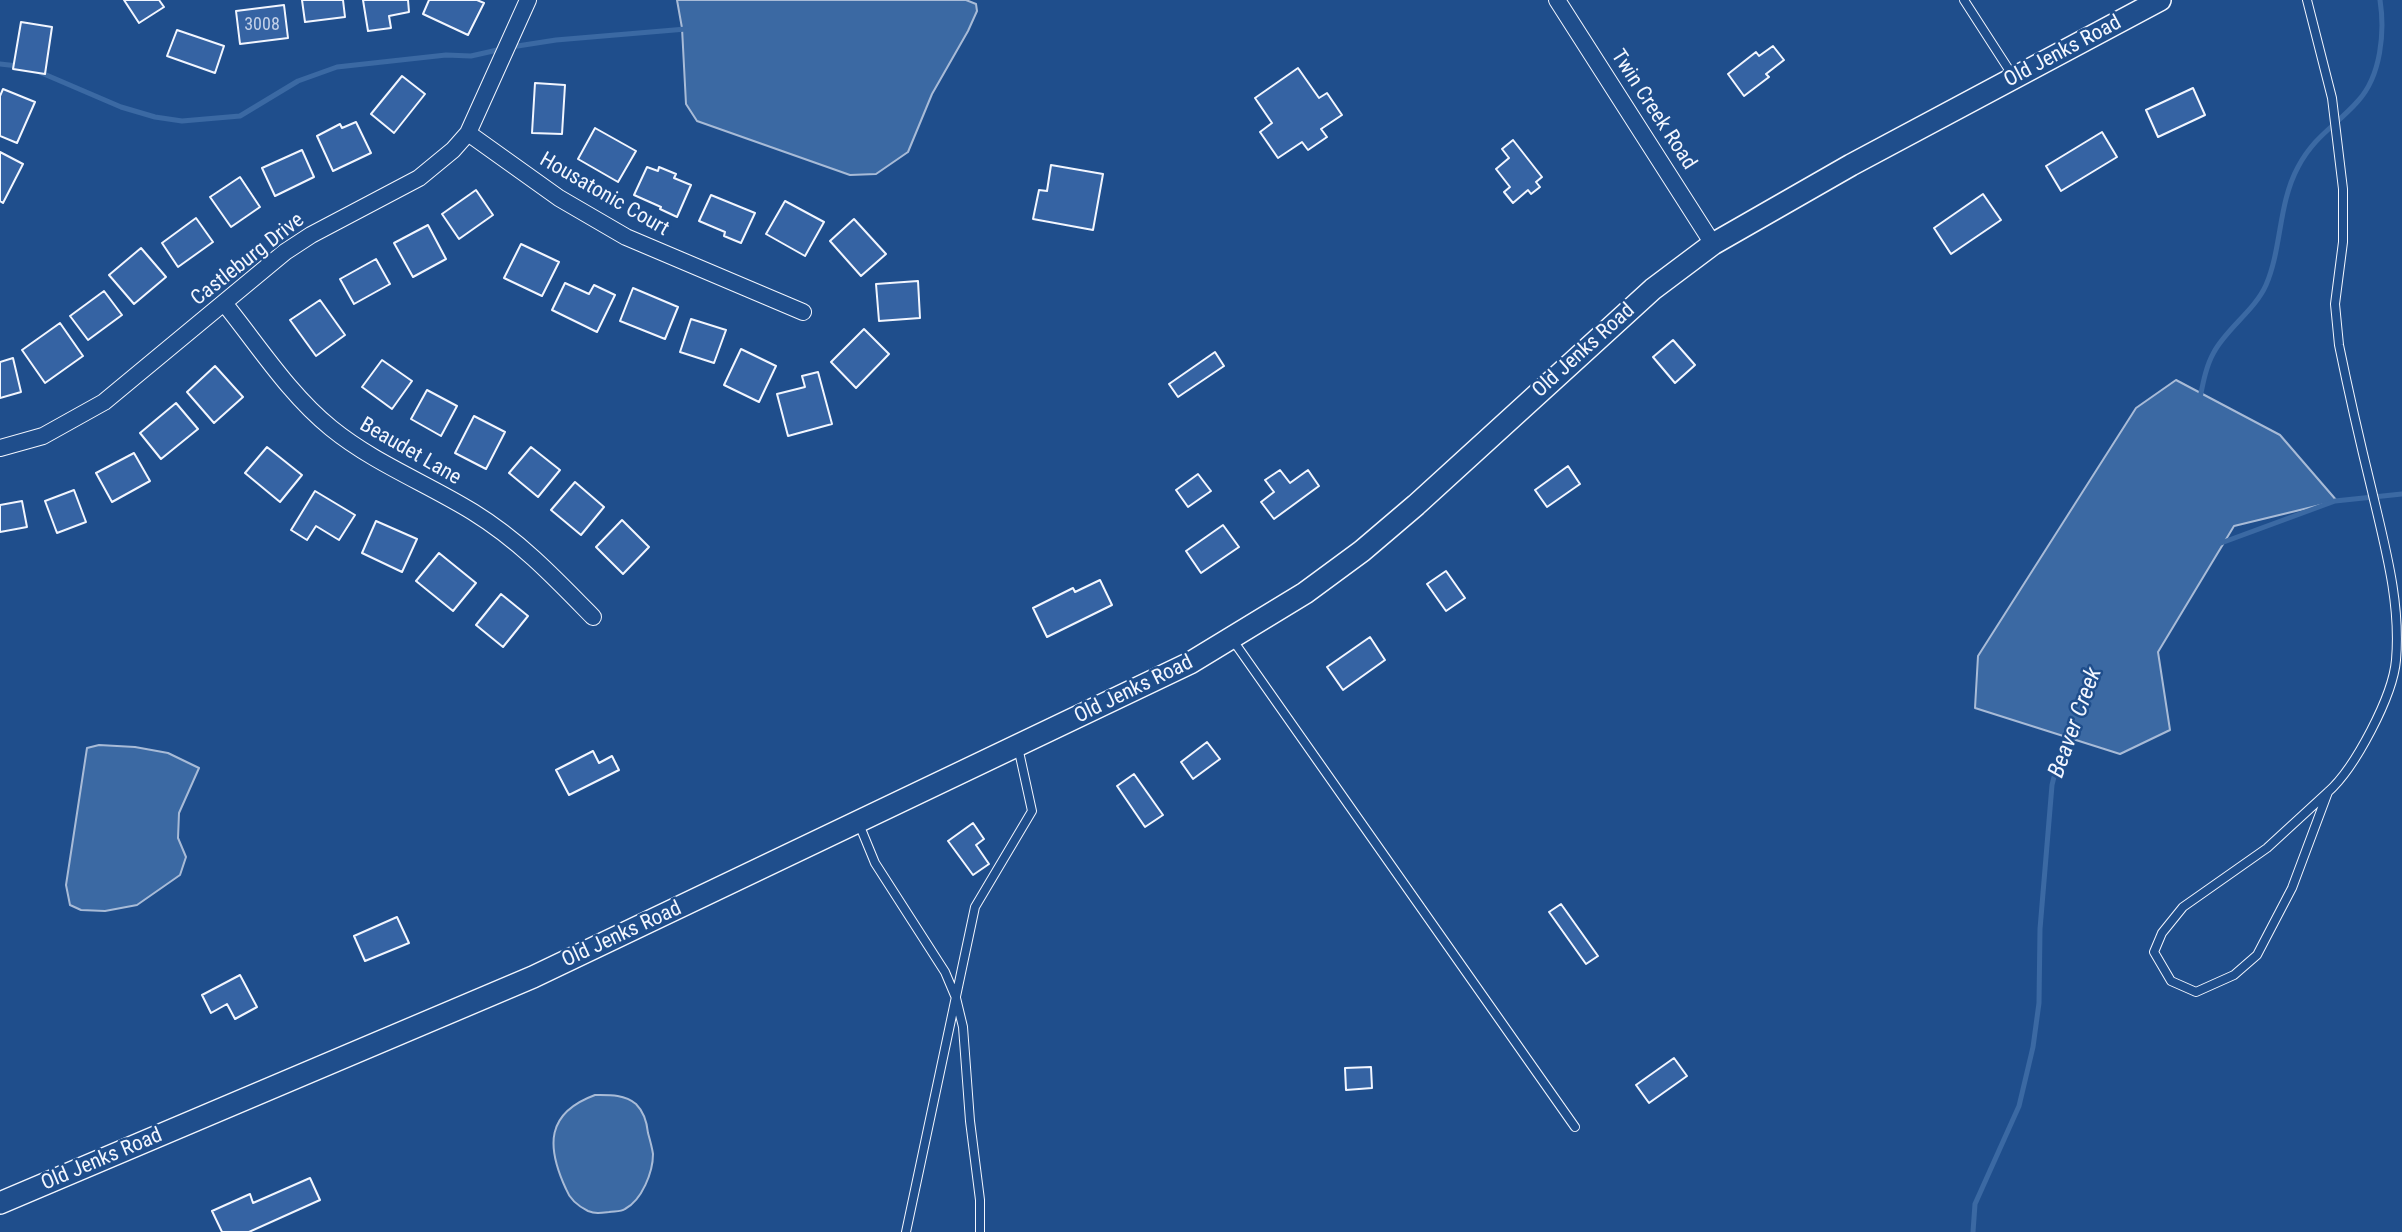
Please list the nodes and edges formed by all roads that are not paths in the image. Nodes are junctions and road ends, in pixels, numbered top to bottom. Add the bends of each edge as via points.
1 (528, 0) edge
2 (1557, 0) edge
3 (1964, 0) edge
4 (2160, 0) edge
5 (2306, 0) edge
6 (2014, 78) junction
7 (468, 133) junction
8 (1713, 244) junction
9 (224, 303) junction
10 (803, 312) dead end
11 (0, 448) edge
12 (593, 617) dead end
13 (1232, 639) junction
14 (1018, 747) junction
15 (2328, 792) junction
16 (858, 821) junction
17 (956, 998) junction
18 (1575, 1127) dead end
19 (0, 1203) edge
20 (906, 1232) edge
21 (980, 1232) edge

1 - 7 street, Castleburg Drive
2 - 8 street, Twin Creek Road
3 - 6 lane
4 - 6 street, Old Jenks Road
5 - 15 lane via 2332,98 2343,190 2343,242 2335,304 2339,345 2395,594 2396,662 2388,691 2368,739
6 - 8 street, Old Jenks Road
7 - 9 street, Castleburg Drive via 419,178 311,234
7 - 10 street, Housatonic Court via 559,198 626,237
8 - 13 street, Old Jenks Road via 1653,289 1362,551
9 - 11 street, Castleburg Drive via 104,402 43,436
9 - 12 street, Beaudet Lane via 295,392 331,428 497,528 536,558
13 - 14 street, Old Jenks Road
13 - 18 lane
14 - 16 street, Old Jenks Road
14 - 17 lane via 1032,811 975,907
15 - 15 lane via 2267,848 2183,906 2154,952 2171,981 2196,992 2234,975 2257,955 2292,888
16 - 17 lane via 875,863 945,972
16 - 19 street, Old Jenks Road via 533,976
17 - 20 lane
17 - 21 lane via 963,1027

